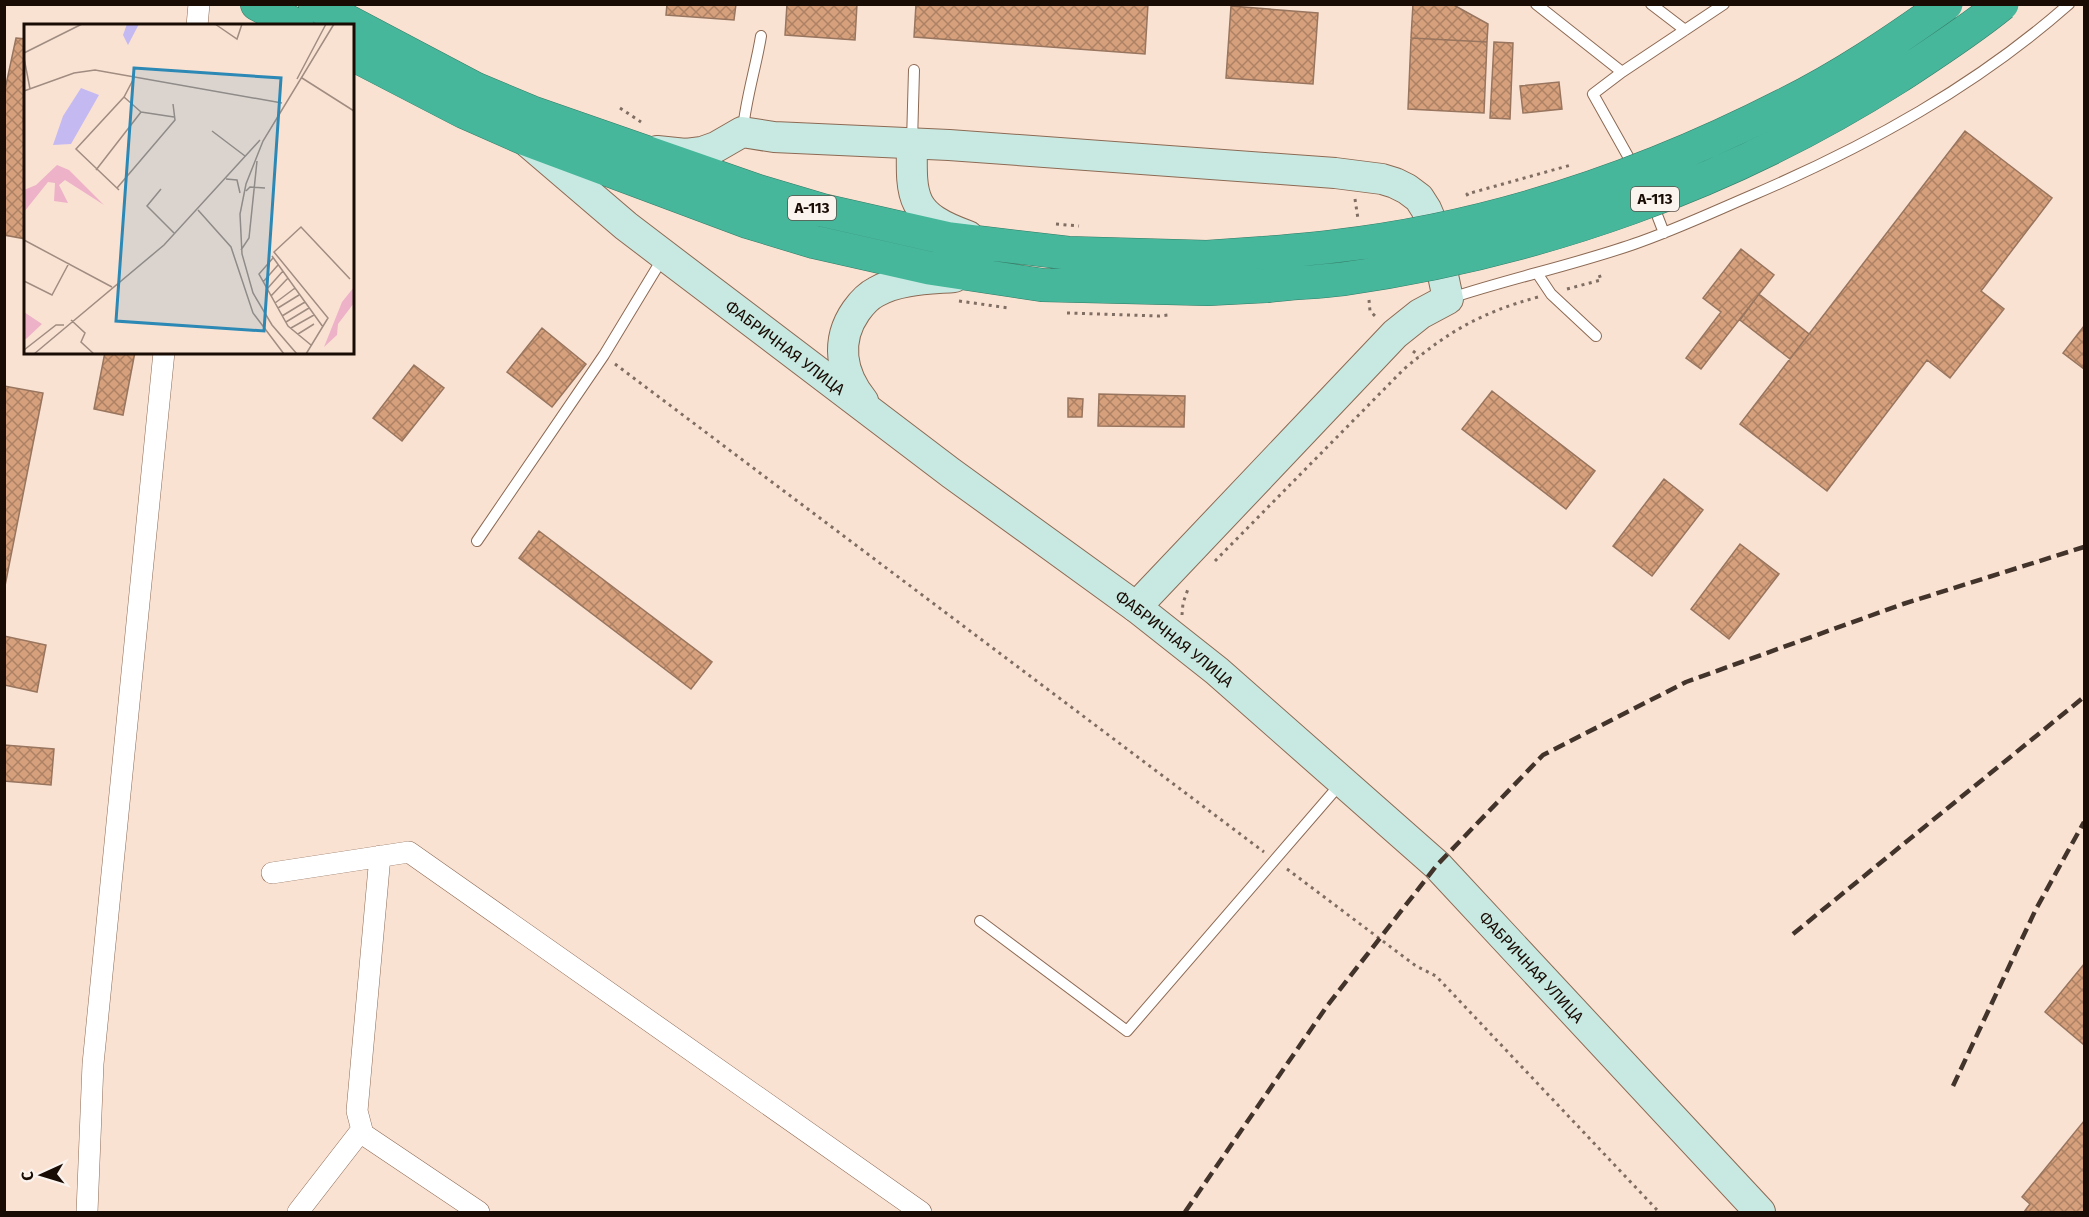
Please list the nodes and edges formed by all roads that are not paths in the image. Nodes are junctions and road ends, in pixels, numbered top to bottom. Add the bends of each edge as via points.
1 (199, 4) edge
2 (257, 4) edge
3 (315, 4) edge
4 (1536, 4) edge
5 (1651, 4) edge
6 (1724, 4) edge
7 (1946, 4) edge
8 (2002, 4) edge
9 (2069, 4) edge
10 (197, 24) edge
11 (293, 24) edge
12 (353, 24) edge
13 (354, 25) edge
14 (1685, 30) junction
15 (761, 36) dead end
16 (354, 55) edge
17 (914, 70) dead end
18 (1622, 72) junction
19 (742, 132) junction
20 (523, 138) junction
21 (912, 143) junction
22 (637, 149) junction
23 (1664, 233) junction
24 (993, 245) junction
25 (664, 255) junction
26 (1537, 273) junction
27 (964, 288) junction
28 (1448, 299) junction
29 (1596, 336) dead end
30 (164, 354) edge
31 (875, 415) junction
32 (477, 541) dead end
33 (1136, 608) junction
34 (1342, 782) junction
35 (380, 856) junction
36 (272, 873) dead end
37 (980, 921) dead end
38 (363, 1134) junction
39 (88, 1212) edge
40 (298, 1212) edge
41 (479, 1212) edge
42 (921, 1212) edge
43 (1760, 1212) edge

1 - 10 street
2 - 11 highway
3 - 12 highway, А-113
4 - 18 lane
5 - 14 lane
6 - 14 lane
7 - 24 highway, А-113, bridge via 1846,71 1796,99 1662,162 1469,222 1337,246 1207,256 1068,253
8 - 27 highway, А-113, bridge via 1922,62 1801,134 1674,192 1546,236 1409,268 1266,286
9 - 23 lane via 2006,56 1878,136 1802,175
13 - 22 highway, А-113 via 476,89
14 - 18 lane
15 - 19 lane
16 - 20 highway, А-113
17 - 21 lane
18 - 23 lane via 1593,94 1643,184
19 - 21 street
19 - 22 street via 702,152
20 - 25 street, ФАБРИЧНАЯ УЛИЦА
20 - 27 highway, А-113 via 748,222 881,258
21 - 24 street via 913,190 923,212 957,232
21 - 28 street via 1335,173 1388,181 1407,189 1426,209
22 - 24 highway, А-113 via 822,210 909,231
23 - 26 lane
25 - 31 street, ФАБРИЧНАЯ УЛИЦА
25 - 32 lane via 604,356
26 - 28 lane
26 - 29 lane via 1551,294
27 - 31 street via 911,282 876,291 862,303 844,334 842,351 853,389
28 - 33 street via 1395,334
30 - 39 street via 93,1064
31 - 33 street, ФАБРИЧНАЯ УЛИЦА
33 - 34 street, ФАБРИЧНАЯ УЛИЦА via 1217,671
34 - 37 lane via 1127,1031
34 - 43 street, ФАБРИЧНАЯ УЛИЦА via 1437,865
35 - 36 street
35 - 38 street via 357,1111
35 - 42 street via 409,852
38 - 40 street via 360,1132
38 - 41 street

